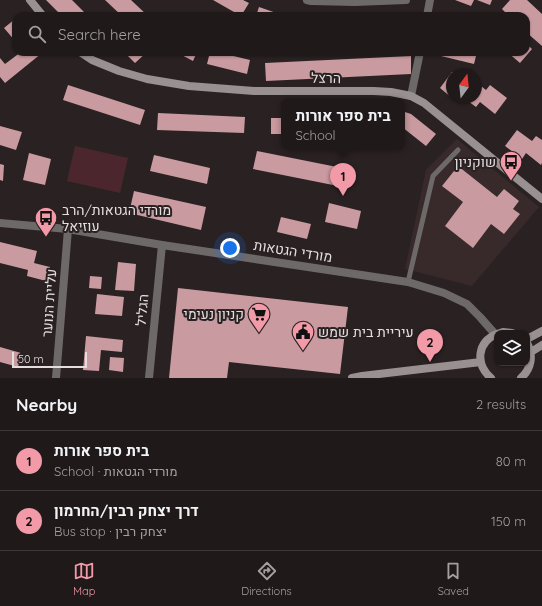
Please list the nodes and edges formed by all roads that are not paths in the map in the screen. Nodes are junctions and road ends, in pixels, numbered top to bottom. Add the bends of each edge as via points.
1 (30, 0) edge
2 (307, 0) edge
3 (406, 0) edge
4 (430, 0) edge
5 (40, 12) edge
6 (428, 12) edge
7 (86, 56) edge
8 (419, 56) edge
9 (411, 96) junction
10 (458, 150) dead end
11 (542, 199) edge
12 (0, 223) edge
13 (68, 229) junction
14 (162, 245) junction
15 (408, 282) junction
16 (494, 331) edge
17 (542, 331) edge
18 (494, 336) edge
19 (530, 337) edge
20 (542, 345) edge
21 (531, 352) joint
22 (481, 362) junction
23 (56, 378) edge
24 (149, 378) edge
25 (352, 378) edge
26 (491, 378) edge
27 (521, 378) edge

1 - 5 street
2 - 3 street
4 - 6 street
7 - 9 street, הרצל via 119,71 189,86 254,91 374,91
8 - 9 street
9 - 11 street, הרצל via 424,103
10 - 15 lane via 433,176
12 - 13 street, מורדי הגטאות
13 - 14 street, מורדי הגטאות
13 - 23 street, עליית הנוער
14 - 15 street, מורדי הגטאות
14 - 24 street, הגליל
15 - 16 street, מורדי הגטאות via 444,293 467,304
17 - 19 street
18 - 22 street via 489,338 482,349
20 - 21 street
21 - 27 street via 530,366
22 - 25 street
22 - 26 street via 486,374

